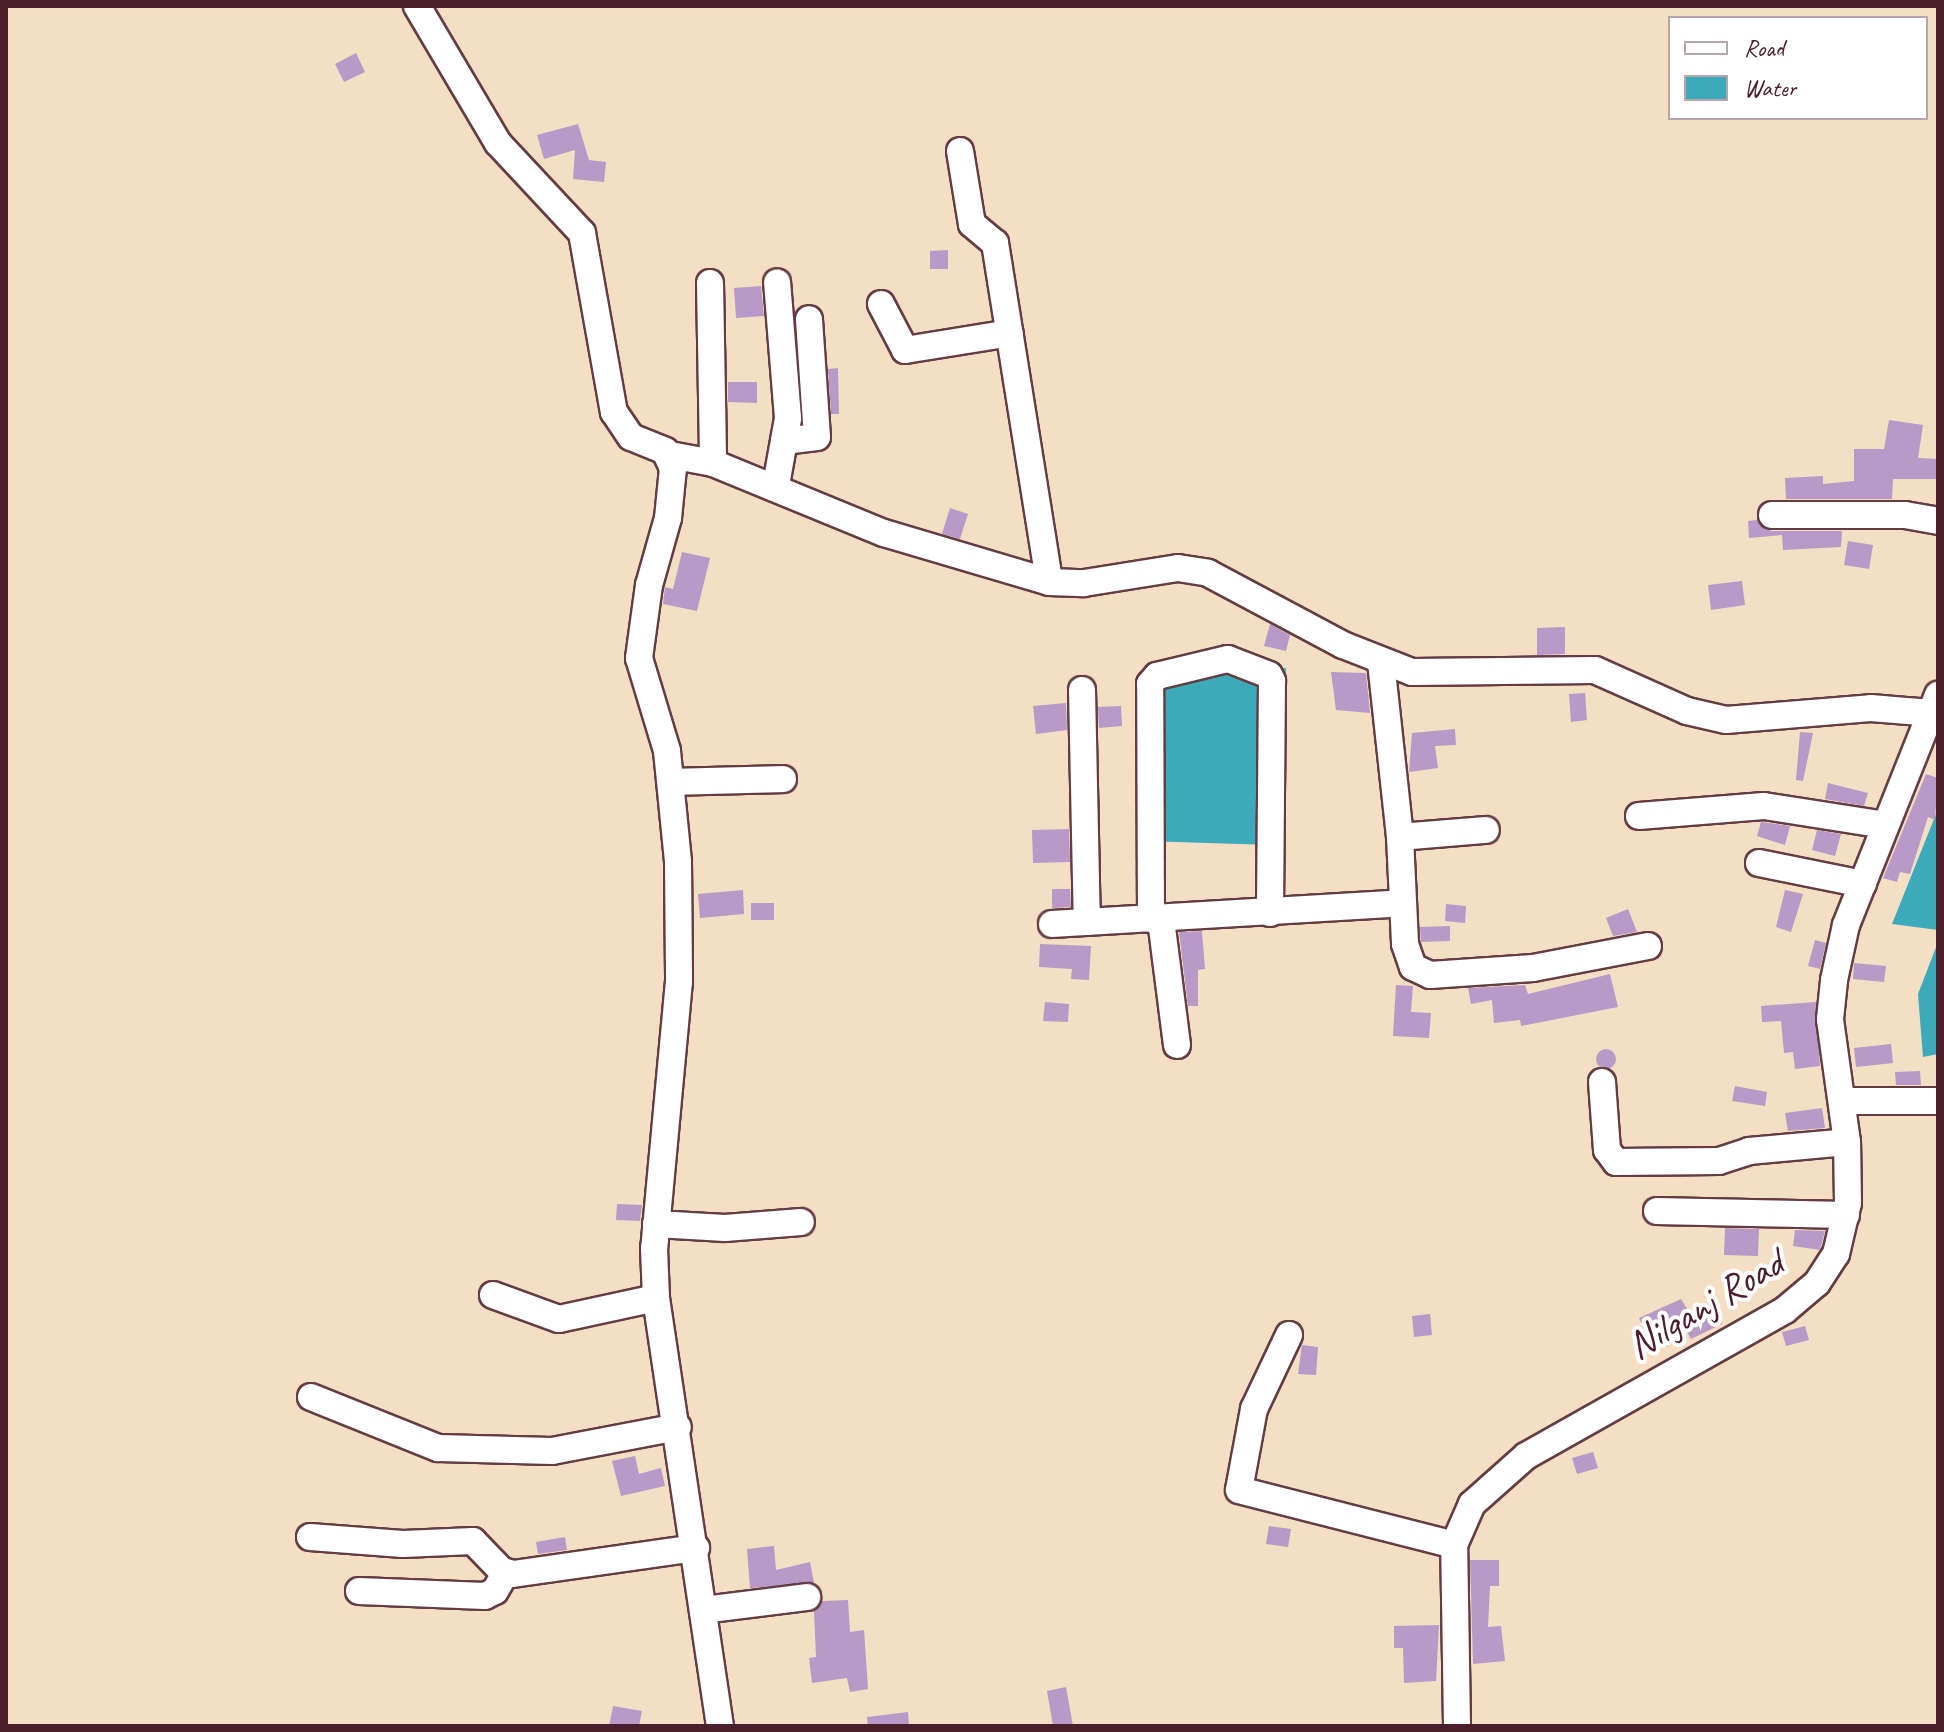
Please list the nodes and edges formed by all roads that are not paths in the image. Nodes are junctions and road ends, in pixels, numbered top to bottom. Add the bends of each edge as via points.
1 (417, 6) edge
2 (960, 151) dead end
3 (777, 282) dead end
4 (710, 283) dead end
5 (881, 304) dead end
6 (809, 319) dead end
7 (1010, 333) junction
8 (784, 441) junction
9 (670, 455) junction
10 (713, 463) junction
11 (776, 485) junction
12 (1772, 515) dead end
13 (1938, 521) edge
14 (1049, 582) junction
15 (1381, 662) junction
16 (1082, 690) dead end
17 (1935, 704) edge
18 (783, 779) dead end
19 (671, 782) junction
20 (1639, 816) dead end
21 (1885, 825) junction
22 (1486, 830) dead end
23 (1400, 837) junction
24 (1759, 863) dead end
25 (1863, 884) junction
26 (1402, 903) junction
27 (1270, 913) junction
28 (1156, 920) junction
29 (1087, 922) junction
30 (1052, 924) dead end
31 (1648, 946) dead end
32 (1177, 1045) dead end
33 (1602, 1082) dead end
34 (1842, 1101) junction
35 (1938, 1101) edge
36 (1847, 1142) junction
37 (1657, 1211) dead end
38 (1846, 1215) junction
39 (801, 1222) dead end
40 (656, 1224) junction
41 (493, 1295) dead end
42 (656, 1298) junction
43 (1289, 1335) dead end
44 (311, 1397) dead end
45 (678, 1427) junction
46 (310, 1537) dead end
47 (1454, 1545) junction
48 (696, 1548) junction
49 (506, 1572) junction
50 (359, 1591) dead end
51 (807, 1597) dead end
52 (703, 1610) junction
53 (720, 1726) edge
54 (1457, 1726) edge

1 - 9 street via 498,143 582,233 614,412 631,437
2 - 7 street via 972,224 995,243
3 - 8 street via 788,409
4 - 10 street
5 - 7 street via 905,350
6 - 8 street via 817,437
7 - 14 street
8 - 11 street
9 - 10 street
9 - 19 street via 671,501 649,585 639,658
10 - 11 street
11 - 14 street via 884,533
12 - 13 street via 1905,515
14 - 15 street via 1195,569
15 - 17 street via 1432,675 1595,670 1687,711 1726,720
15 - 23 street
16 - 29 street
17 - 21 street, Nilganj Road
18 - 19 street
19 - 40 street via 679,981
20 - 21 street via 1764,806
21 - 25 street, Nilganj Road
22 - 23 street
23 - 26 street
24 - 25 street
25 - 34 street, Nilganj Road via 1846,925 1830,1019
26 - 27 street
26 - 31 street via 1408,959 1430,975 1556,965
27 - 28 street
27 - 28 street via 1272,681 1269,675 1228,659 1157,676 1150,684
28 - 29 street
28 - 32 street
29 - 30 street
33 - 36 street via 1607,1150 1616,1162 1719,1161 1749,1151
34 - 35 street
34 - 36 street, Nilganj Road
36 - 38 street, Nilganj Road
37 - 38 street
38 - 47 street, Nilganj Road via 1828,1269 1803,1296 1526,1456 1472,1504
39 - 40 street via 725,1228
40 - 42 street
41 - 42 street via 559,1319
42 - 45 street
43 - 47 street via 1254,1409 1239,1490
44 - 45 street via 438,1448 552,1451
45 - 48 street
46 - 49 street via 403,1544 473,1541
47 - 54 street, Nilganj Road
48 - 49 street via 552,1572
48 - 52 street
49 - 50 street via 495,1591 485,1596
51 - 52 street
52 - 53 street

